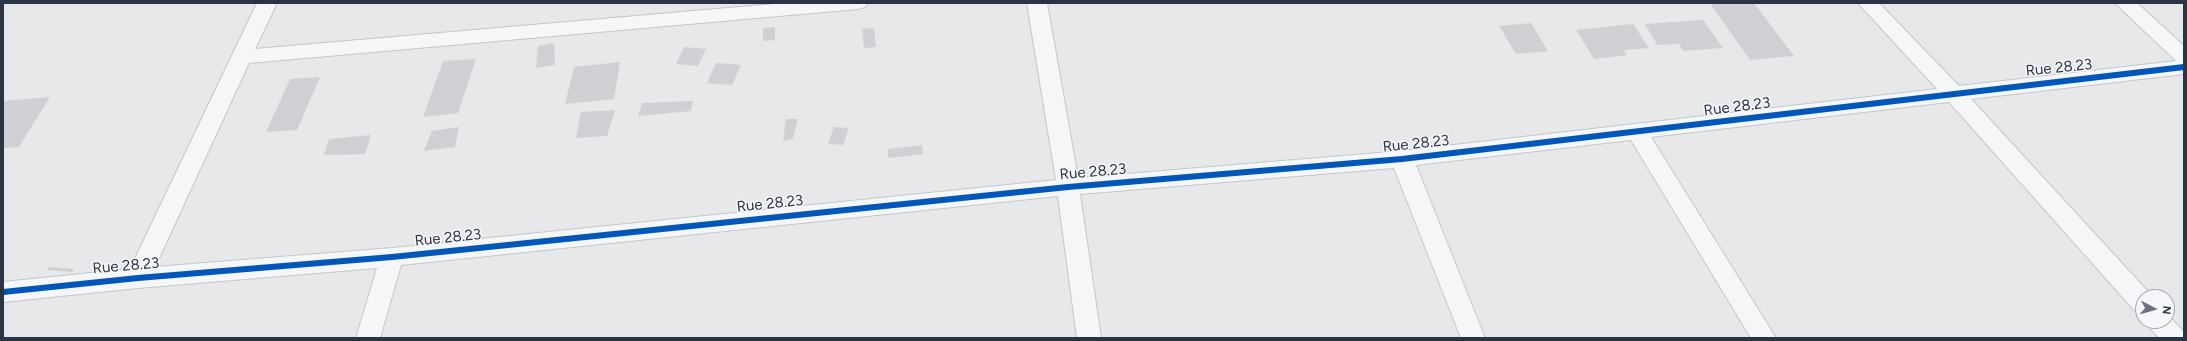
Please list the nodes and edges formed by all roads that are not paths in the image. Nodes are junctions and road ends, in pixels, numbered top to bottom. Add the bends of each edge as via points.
1 (267, 3) edge
2 (858, 3) edge
3 (1037, 3) edge
4 (1868, 3) edge
5 (2125, 3) edge
6 (242, 57) junction
7 (2184, 58) edge
8 (2184, 67) edge
9 (1953, 93) junction
10 (1637, 132) junction
11 (1402, 159) junction
12 (1068, 187) junction
13 (392, 257) junction
14 (138, 278) junction
15 (3, 292) edge
16 (2135, 294) edge
17 (2166, 329) edge
18 (368, 338) edge
19 (1089, 338) edge
20 (1472, 338) edge
21 (1764, 338) edge
22 (2174, 338) edge

1 - 6 street
2 - 6 street
3 - 12 street
4 - 9 street
5 - 7 street
6 - 14 street
8 - 9 street, Rue 28.23
9 - 10 street, Rue 28.23
9 - 16 street
10 - 11 street, Rue 28.23
10 - 21 street
11 - 12 street, Rue 28.23
11 - 20 street
12 - 13 street, Rue 28.23
12 - 19 street
13 - 14 street, Rue 28.23
13 - 18 street
14 - 15 street, Rue 28.23
17 - 22 street

